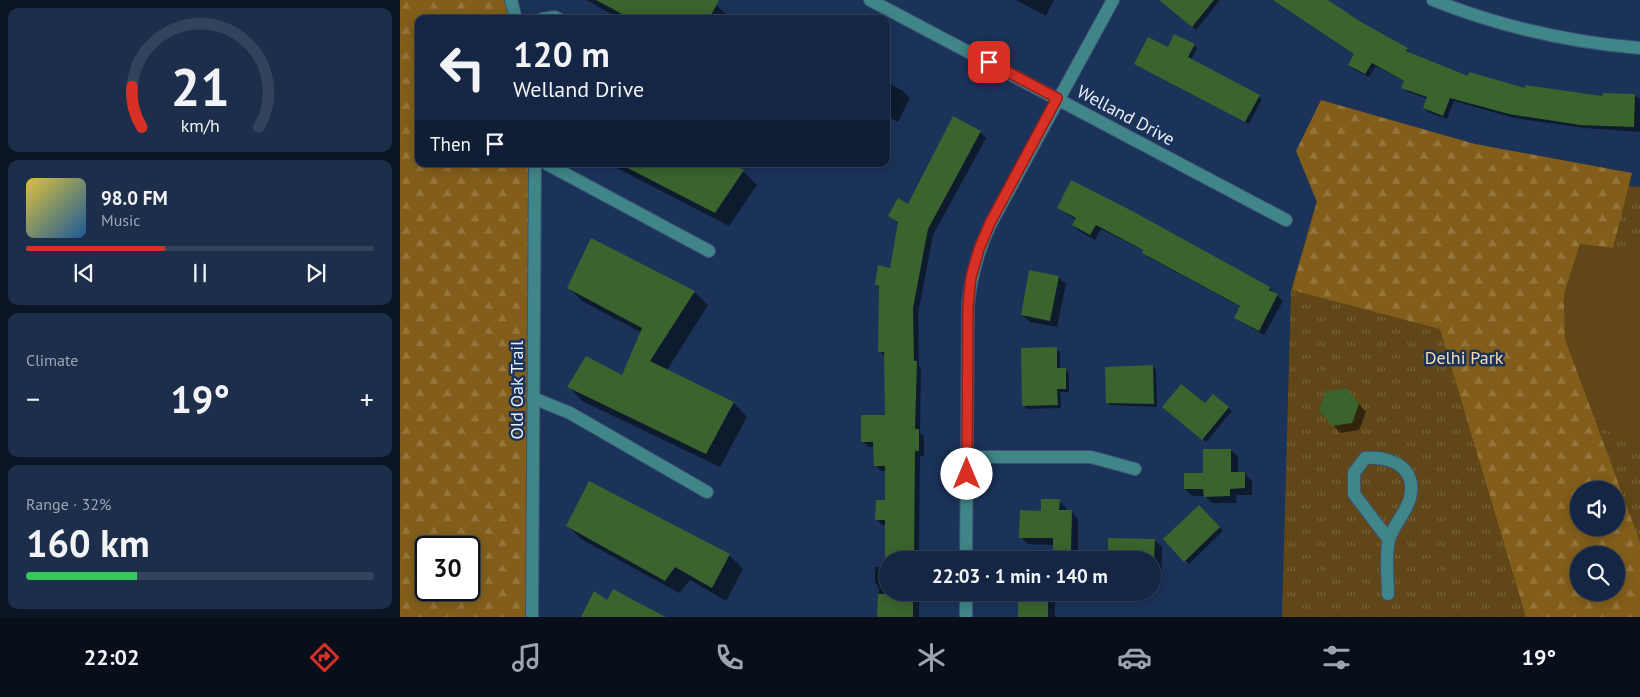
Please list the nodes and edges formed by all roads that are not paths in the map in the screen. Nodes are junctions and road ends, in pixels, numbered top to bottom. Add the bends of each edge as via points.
1 (511, 0) edge
2 (870, 0) edge
3 (1113, 0) edge
4 (1432, 0) edge
5 (515, 15) edge
6 (1640, 48) edge
7 (1057, 98) junction
8 (535, 167) edge
9 (553, 167) edge
10 (1286, 220) dead end
11 (709, 251) dead end
12 (533, 398) junction
13 (967, 457) junction
14 (1135, 469) dead end
15 (707, 492) dead end
16 (1389, 540) junction
17 (966, 551) edge
18 (1388, 594) dead end
19 (966, 601) edge
20 (532, 617) edge
21 (966, 617) edge

1 - 5 street
2 - 7 street, Welland Drive
3 - 7 street
4 - 6 street via 1514,29 1597,45
7 - 10 street, Welland Drive
7 - 13 street via 990,223 971,277
8 - 12 street, Old Oak Trail
9 - 11 street
12 - 15 street via 570,412
12 - 20 street, Old Oak Trail
13 - 14 street via 1091,458
13 - 17 street
16 - 16 street via 1410,498 1409,478 1398,463 1382,457 1366,458 1354,473 1354,494
16 - 18 street
19 - 21 street

